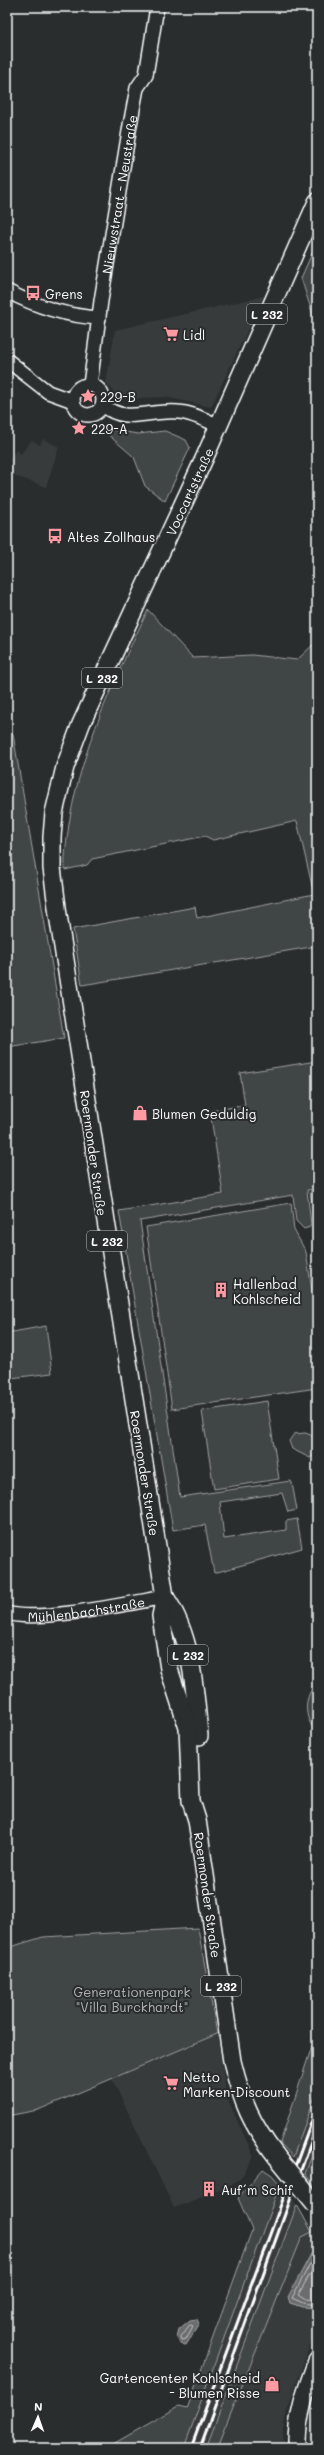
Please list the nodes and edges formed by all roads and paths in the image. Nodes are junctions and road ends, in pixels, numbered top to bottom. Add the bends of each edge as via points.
1 (158, 7) edge
2 (317, 202) edge
3 (7, 291) edge
4 (99, 318) junction
5 (7, 360) edge
6 (90, 385) junction
7 (73, 400) junction
8 (103, 405) junction
9 (219, 426) junction
10 (60, 780) joint
11 (165, 1597) junction
12 (7, 1613) edge
13 (316, 2206) edge
14 (317, 2361) edge
15 (297, 2448) edge

1 - 4 street, Nieuwstraat - Neustraße via 146,75 137,88
2 - 9 main road, Voccartstraße / L 232
3 - 4 street via 30,302 70,315
4 - 6 street, Nieuwstraat - Neustraße
5 - 7 street via 48,392
6 - 7 street via 78,390
6 - 8 street via 102,393
7 - 8 street via 76,409 87,415 96,413
8 - 9 street via 111,411 127,416 178,412
9 - 10 main road, Voccartstraße / L 232 via 81,724
10 - 11 main road, Roermonder Straße / L 232 via 52,837 53,883 124,1349
11 - 12 street, Mühlenbachstraße via 49,1616
11 - 13 main road, Roermonder Straße / L 232, bridge via 180,1620 195,1697 200,1745 200,1801 197,1820 232,2061 241,2100 252,2122
14 - 15 main road via 303,2398 298,2421

